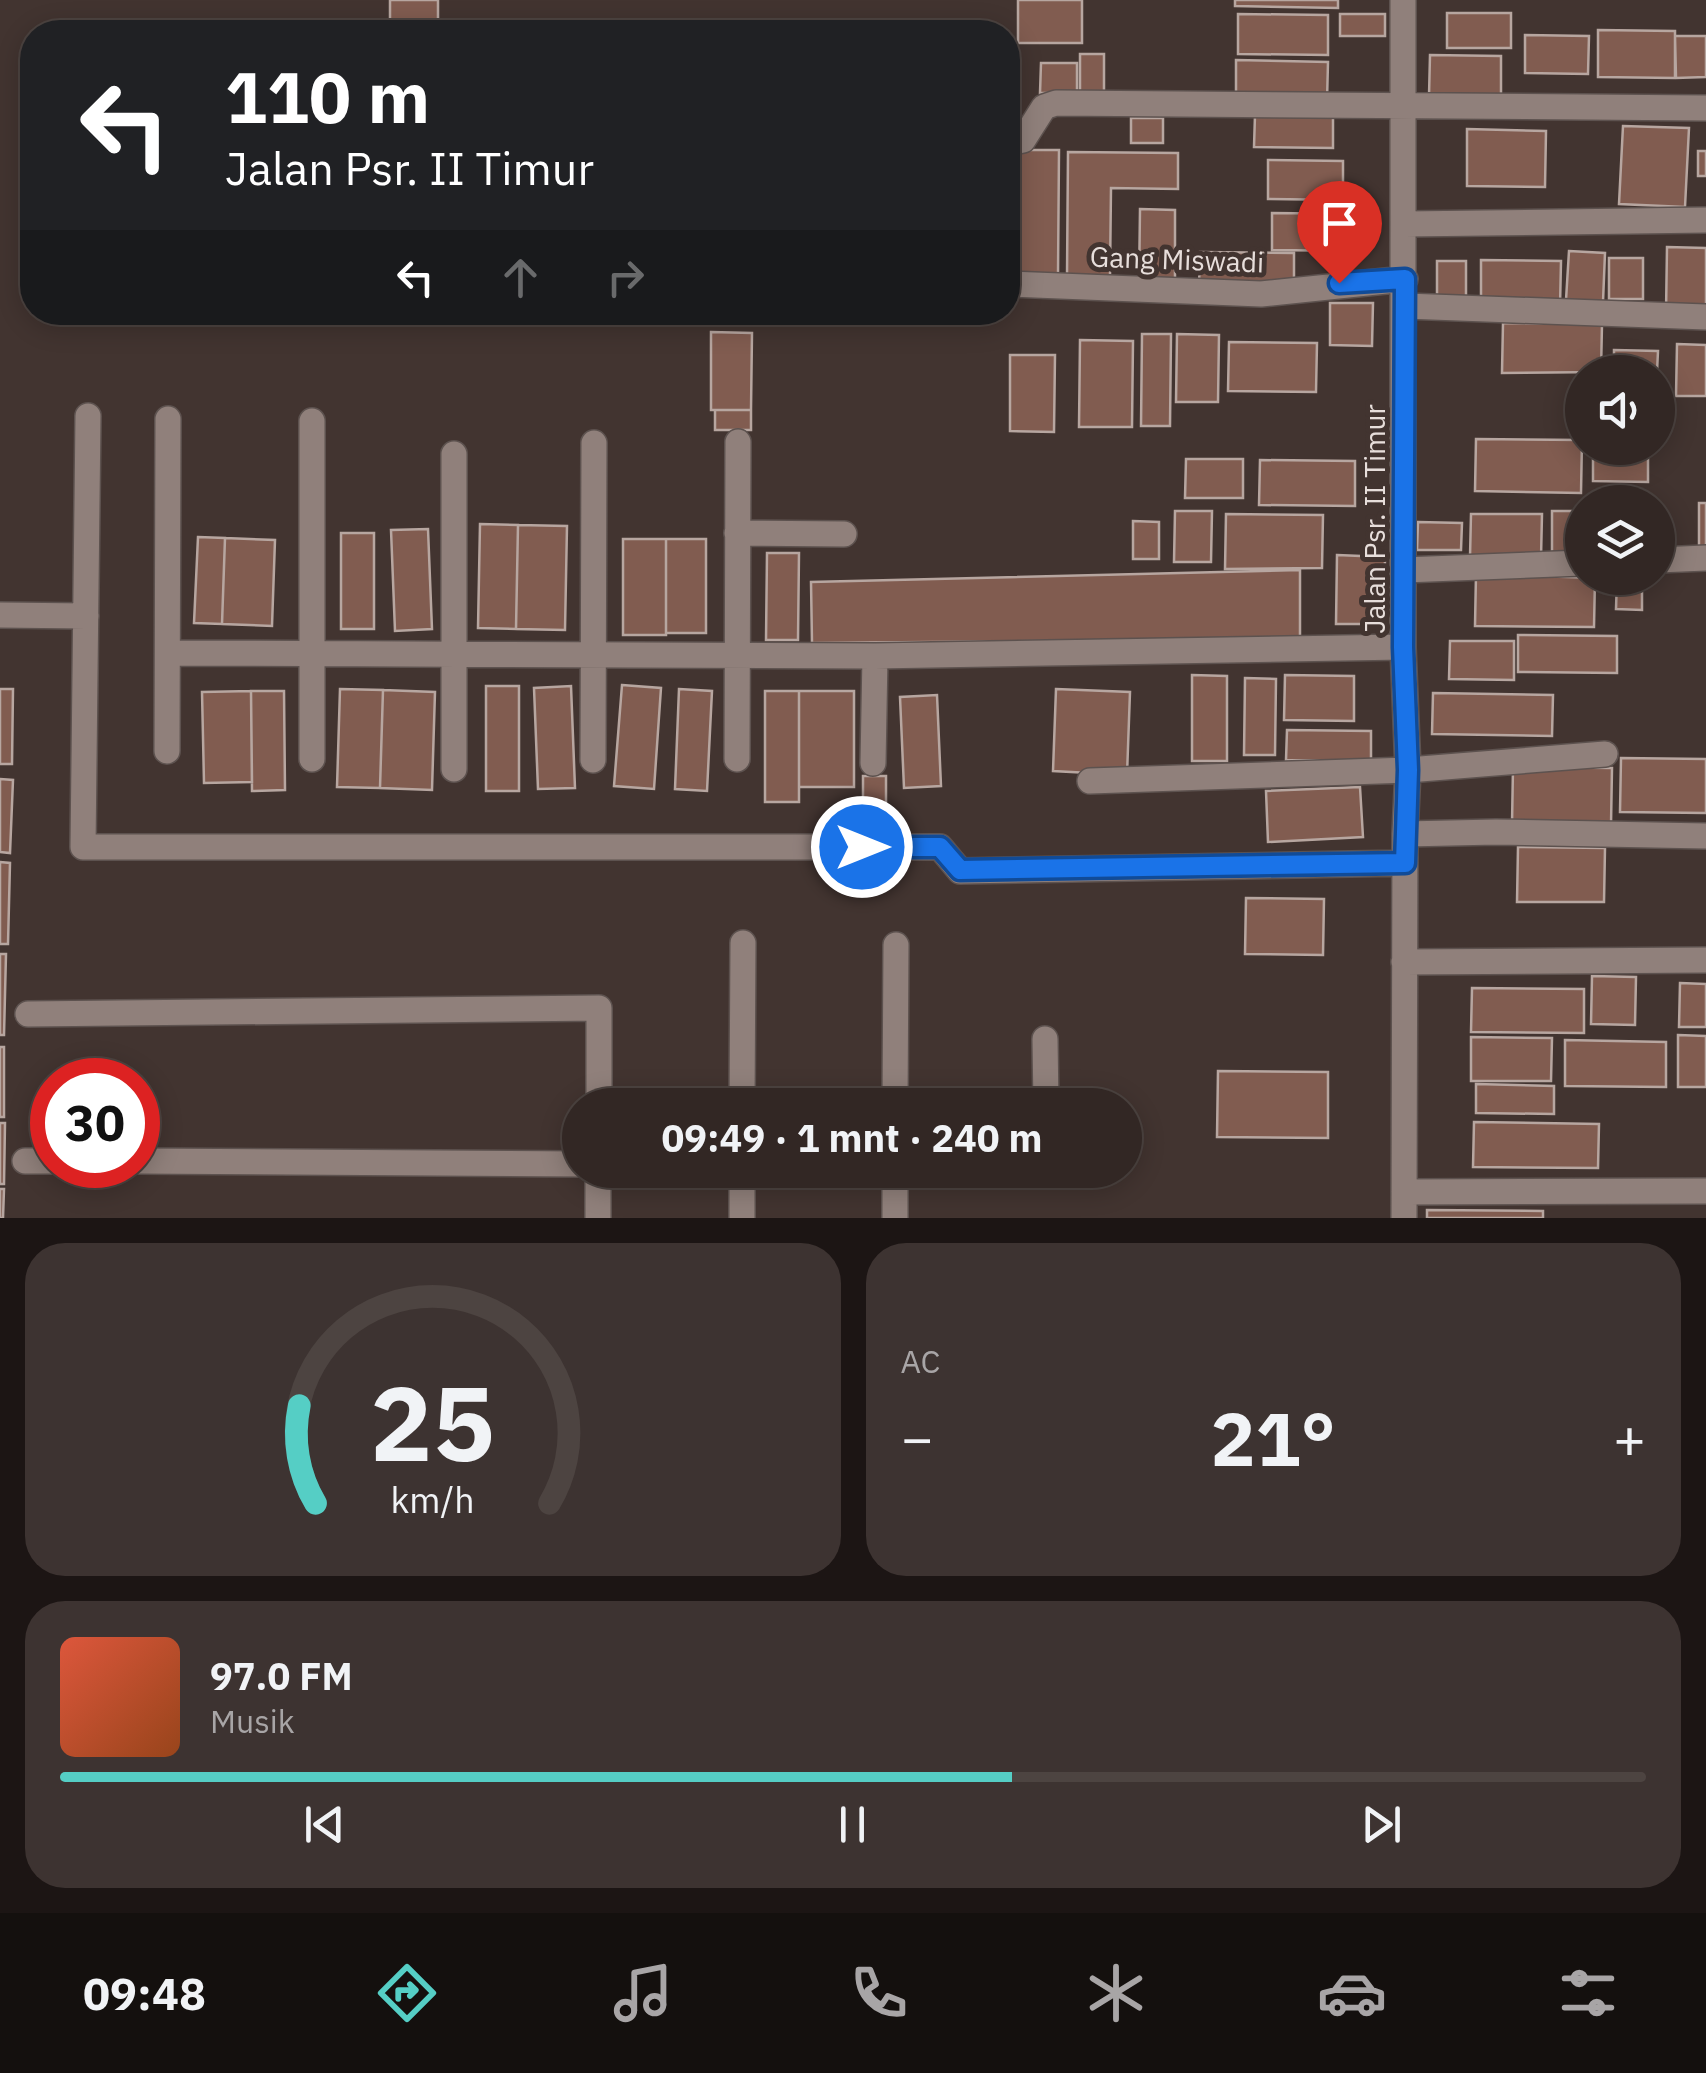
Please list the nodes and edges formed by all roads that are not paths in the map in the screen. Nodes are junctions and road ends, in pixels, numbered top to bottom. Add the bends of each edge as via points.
1 (1403, 0) edge
2 (1405, 104) junction
3 (1706, 108) edge
4 (1020, 141) edge
5 (1706, 220) edge
6 (1405, 224) junction
7 (1405, 279) junction
8 (1020, 284) edge
9 (1405, 306) junction
10 (1706, 317) edge
11 (88, 416) dead end
12 (168, 419) dead end
13 (312, 421) dead end
14 (738, 442) dead end
15 (594, 443) dead end
16 (454, 454) dead end
17 (738, 532) junction
18 (844, 534) dead end
19 (1706, 558) edge
20 (1675, 559) edge
21 (1565, 564) edge
22 (1404, 570) junction
23 (0, 615) edge
24 (86, 616) junction
25 (1403, 647) junction
26 (168, 653) junction
27 (312, 654) junction
28 (454, 654) junction
29 (593, 654) junction
30 (738, 654) junction
31 (875, 656) junction
32 (167, 752) dead end
33 (1605, 754) dead end
34 (312, 759) dead end
35 (737, 759) dead end
36 (593, 760) dead end
37 (873, 762) dead end
38 (454, 769) dead end
39 (1408, 770) junction
40 (1090, 781) dead end
41 (1405, 834) junction
42 (1706, 836) edge
43 (1405, 863) junction
44 (743, 943) dead end
45 (896, 945) dead end
46 (1706, 960) edge
47 (1404, 962) junction
48 (28, 1014) dead end
49 (1045, 1039) dead end
50 (598, 1088) edge
51 (742, 1088) edge
52 (896, 1088) edge
53 (1046, 1088) edge
54 (25, 1161) dead end
55 (30, 1161) edge
56 (160, 1162) edge
57 (562, 1164) edge
58 (598, 1188) edge
59 (742, 1188) edge
60 (895, 1188) edge
61 (1706, 1192) edge
62 (1404, 1205) edge
63 (598, 1218) edge
64 (742, 1218) edge
65 (894, 1218) edge

1 - 2 street, Jalan Psr. II Timur
2 - 3 street
2 - 4 street via 1056,103 1044,107
2 - 6 street, Jalan Psr. II Timur
5 - 6 street
6 - 7 street, Jalan Psr. II Timur
7 - 8 street, Gang Miswadi via 1260,294
7 - 9 street, Jalan Psr. II Timur
9 - 10 street
9 - 22 street, Jalan Psr. II Timur
11 - 24 street
12 - 26 street
13 - 27 street
14 - 17 street
15 - 29 street
16 - 28 street
17 - 18 street
17 - 30 street
19 - 20 street
21 - 22 street
22 - 25 street, Jalan Psr. II Timur
23 - 24 street
24 - 43 street via 84,847 940,847 960,870
25 - 31 street
25 - 39 street, Jalan Psr. II Timur
26 - 27 street
26 - 32 street
27 - 28 street
27 - 34 street
28 - 29 street
28 - 38 street
29 - 30 street
29 - 36 street
30 - 31 street
30 - 35 street
31 - 37 street
33 - 39 street
39 - 40 street
39 - 41 street, Jalan Psr. II Timur
41 - 42 street
41 - 43 street, Jalan Psr. II Timur
43 - 47 street, Jalan Psr. II Timur
44 - 51 street
45 - 52 street
46 - 47 street
47 - 62 street, Jalan Psr. II Timur
48 - 50 street via 599,1008
49 - 53 street
54 - 55 street
56 - 57 street
58 - 63 street
59 - 64 street
60 - 65 street
61 - 62 street

